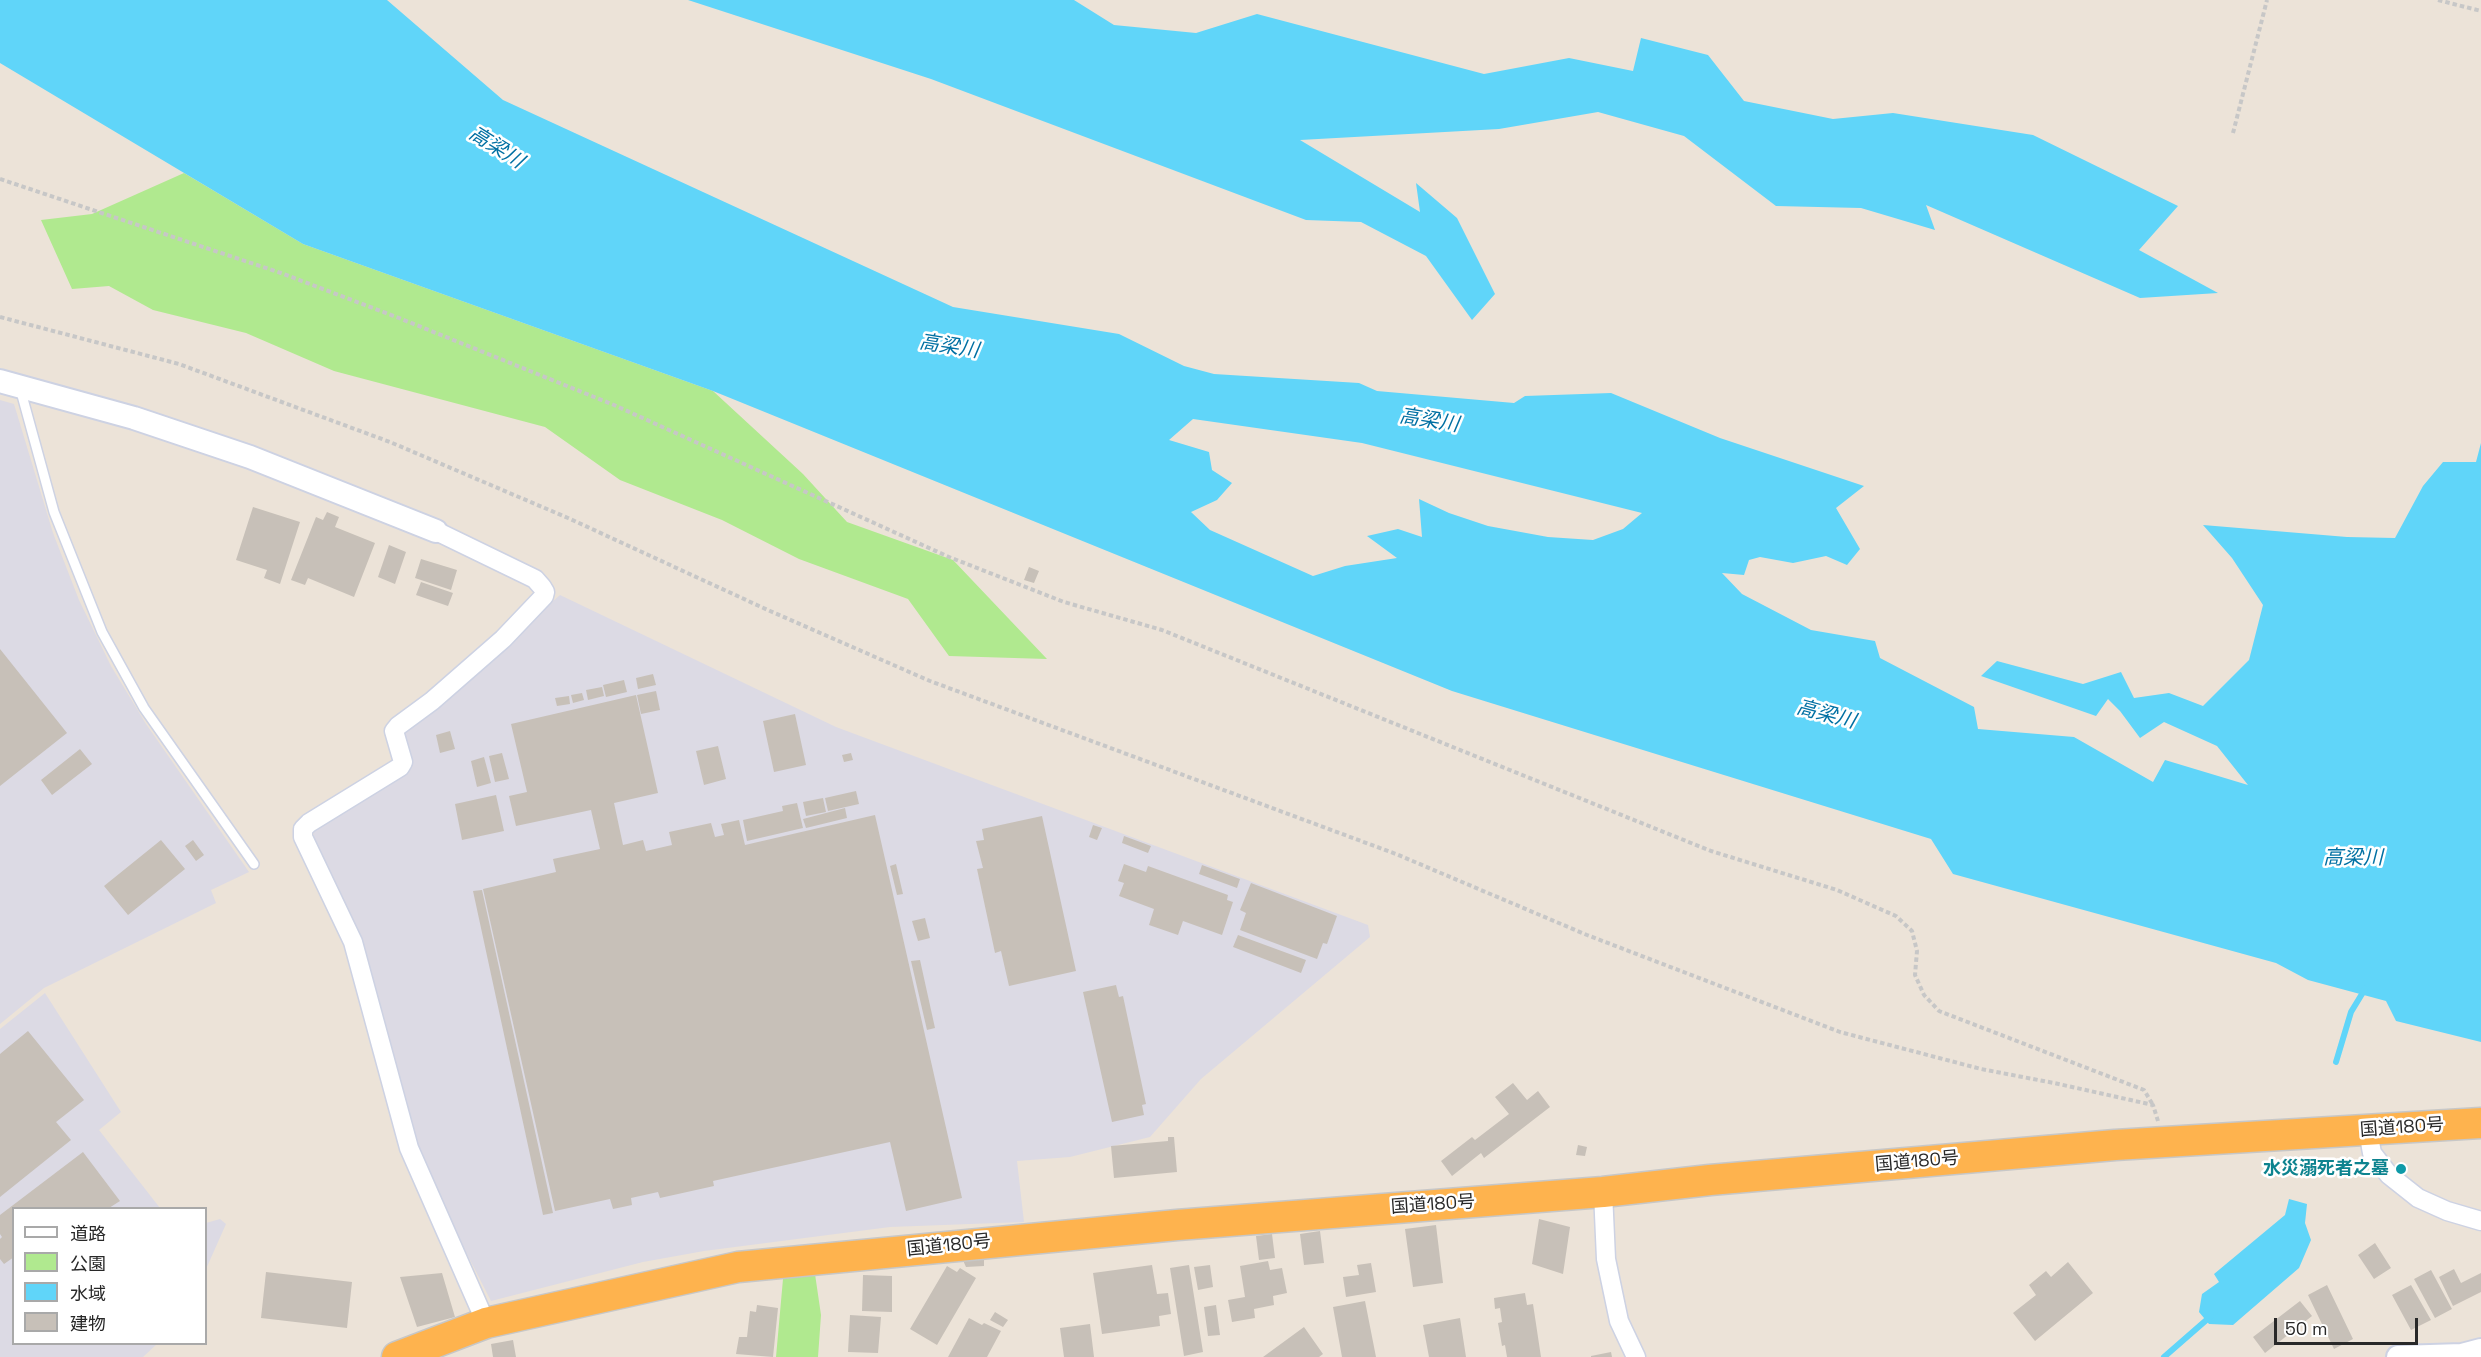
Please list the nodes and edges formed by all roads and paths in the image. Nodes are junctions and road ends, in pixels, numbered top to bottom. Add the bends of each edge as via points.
1 (2267, 0) edge
2 (2438, 0) edge
3 (2481, 11) edge
4 (2233, 133) dead end
5 (0, 179) edge
6 (0, 317) edge
7 (10, 383) edge
8 (436, 531) joint
9 (254, 864) dead end
10 (2153, 1105) junction
11 (2481, 1123) edge
12 (2368, 1131) junction
13 (2165, 1141) junction
14 (1603, 1192) junction
15 (2481, 1221) edge
16 (486, 1323) junction
17 (2481, 1350) edge
18 (396, 1357) edge
19 (1636, 1357) edge
20 (2398, 1357) edge

1 - 4 path
2 - 3 path
5 - 10 path via 281,273 399,318 614,405 949,557 1064,602 1162,630 1711,851 1837,890 1896,916 1912,931 1917,951 1915,975 1924,994 1940,1011 2144,1090
6 - 10 path via 179,364 390,442 930,681 1396,854 1587,934 1840,1032 1981,1069
7 - 8 street via 134,418 250,457
7 - 9 lane via 54,512 102,632 144,708
8 - 16 street via 535,579 543,586 544,596 503,639 398,726 394,731 403,762 400,767 309,823 303,829 303,837 353,942 409,1148
10 - 13 path
11 - 12 highway, 国道180号
12 - 13 highway, 国道180号
12 - 15 street via 2372,1153 2389,1175 2418,1198
13 - 14 highway, 国道180号
14 - 16 highway, 国道180号 via 1177,1225 738,1268
14 - 19 street via 1606,1259 1619,1322
16 - 18 highway, 国道180号
17 - 20 street via 2462,1355

